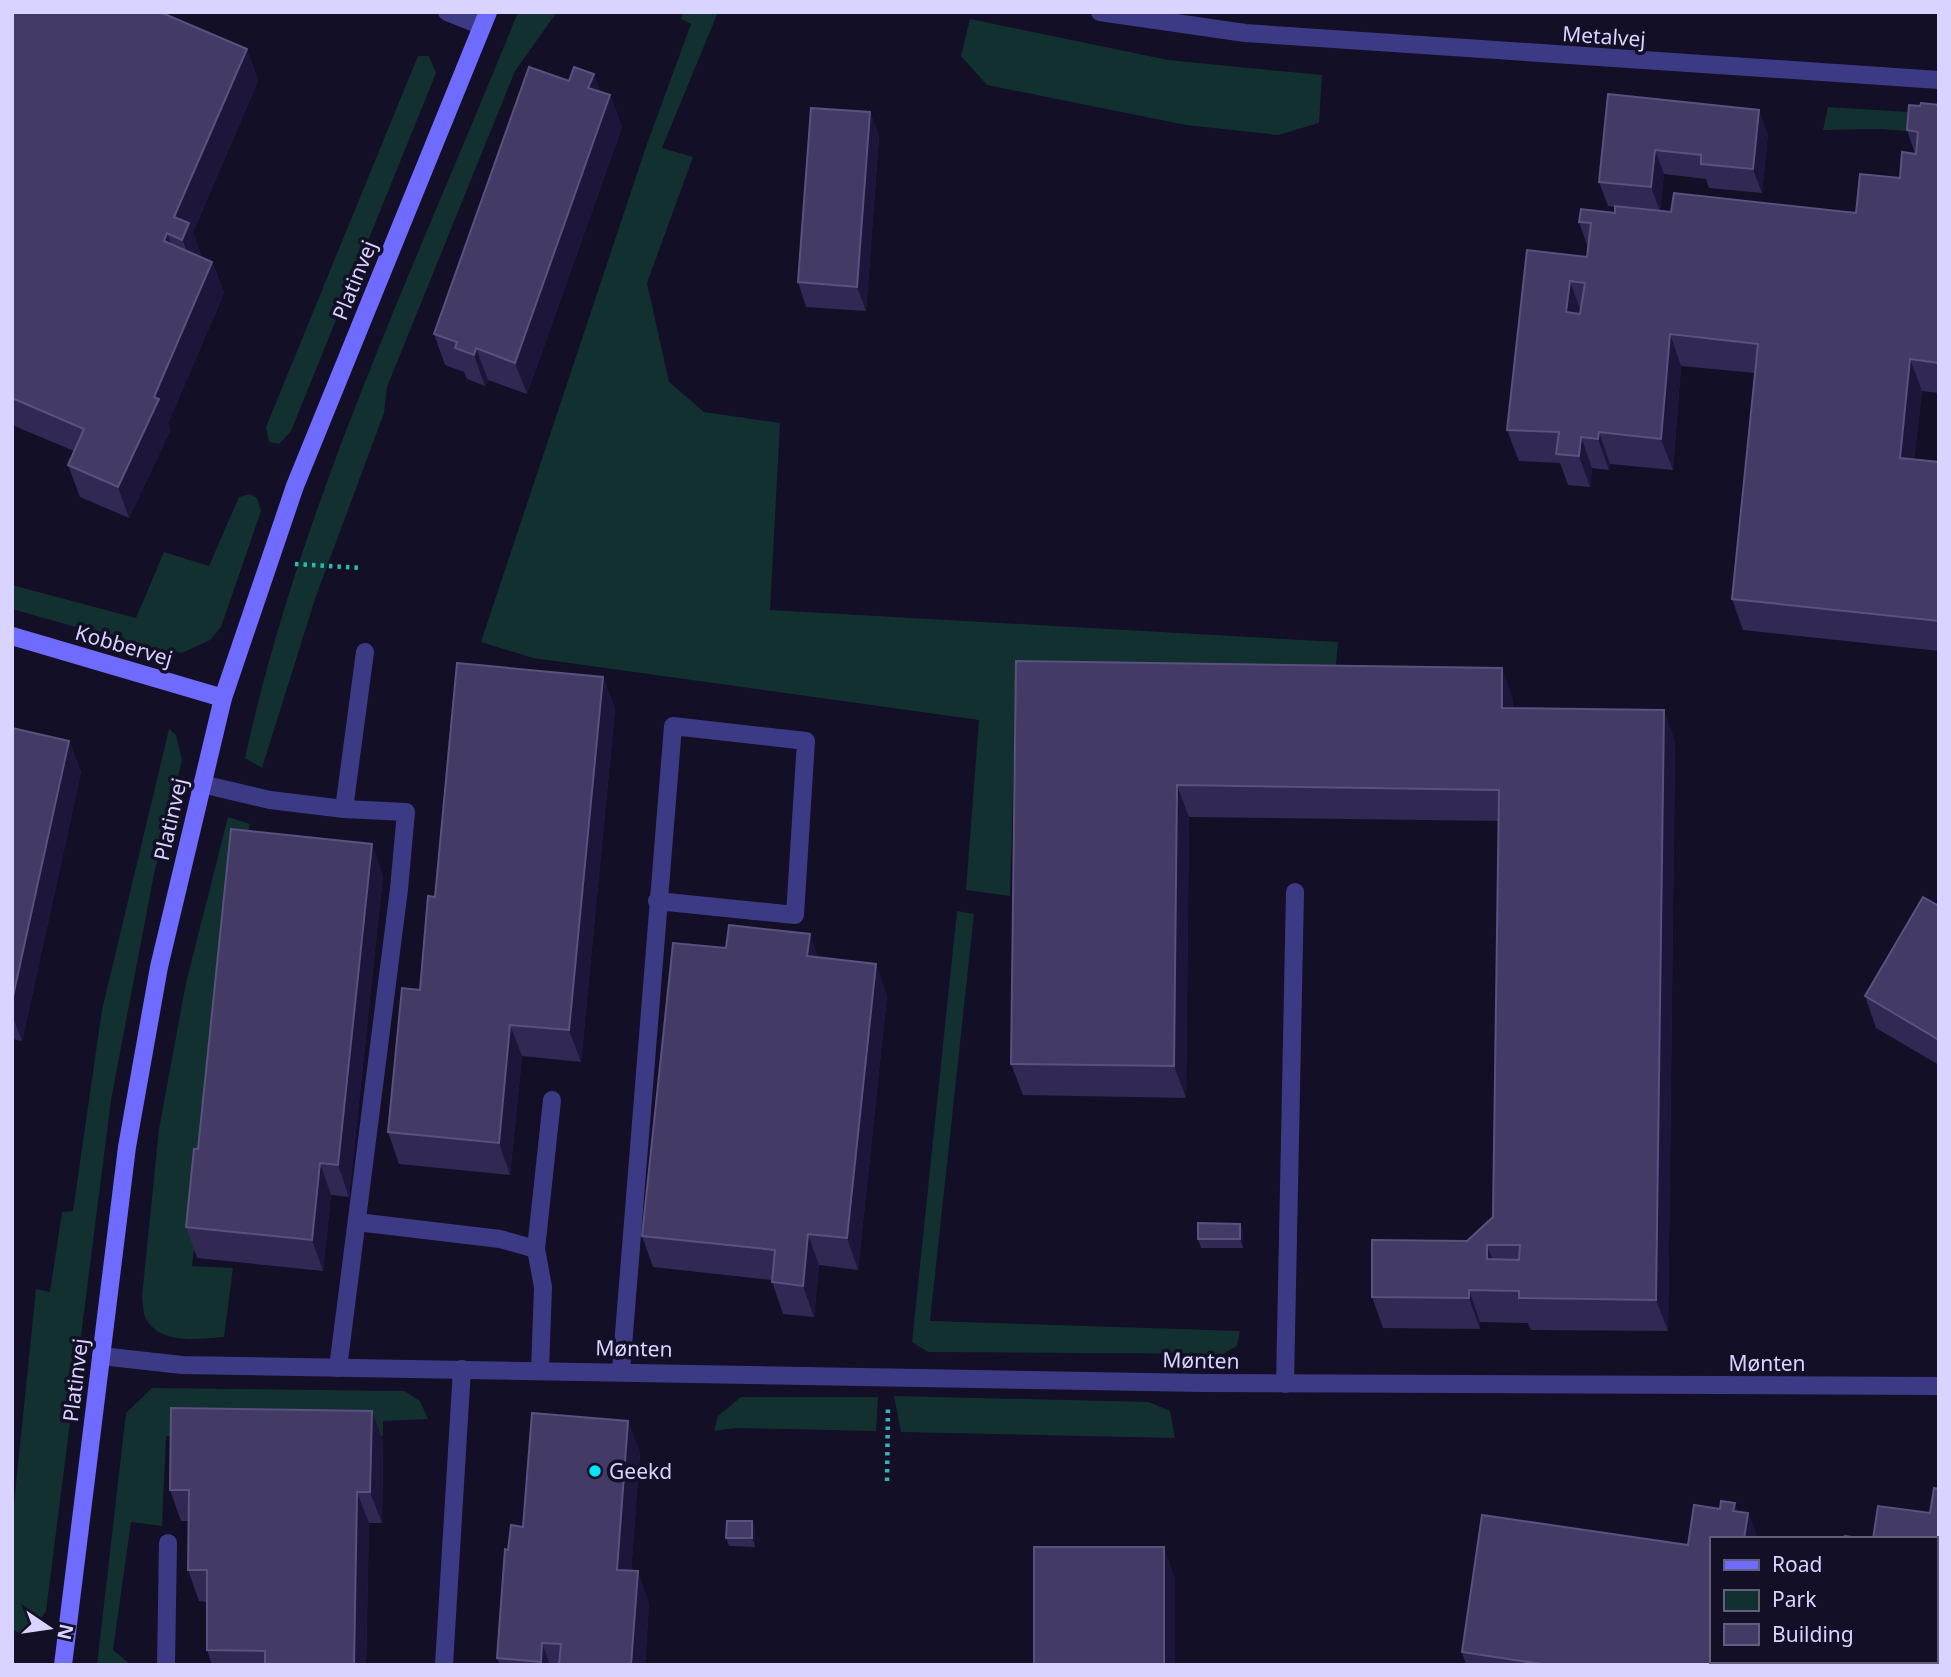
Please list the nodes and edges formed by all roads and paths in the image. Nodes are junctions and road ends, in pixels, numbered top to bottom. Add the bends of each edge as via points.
1 (447, 12) edge
2 (1100, 12) edge
3 (485, 19) edge
4 (1939, 80) edge
5 (270, 563) junction
6 (362, 568) dead end
7 (12, 636) edge
8 (365, 652) dead end
9 (223, 698) junction
10 (202, 784) junction
11 (344, 809) junction
12 (1295, 892) dead end
13 (657, 901) junction
14 (552, 1100) dead end
15 (357, 1222) junction
16 (536, 1248) junction
17 (101, 1356) junction
18 (338, 1368) junction
19 (462, 1369) junction
20 (540, 1370) junction
21 (621, 1371) junction
22 (888, 1376) junction
23 (1285, 1384) junction
24 (1939, 1386) edge
25 (887, 1480) dead end
26 (169, 1543) dead end
27 (63, 1665) edge
28 (166, 1665) edge
29 (444, 1665) edge

1 - 3 street, Platinvej
2 - 4 street, Metalvej via 1245,33
3 - 5 street, Platinvej via 295,486
5 - 6 path
5 - 9 street, Platinvej
7 - 9 street, Kobbervej
8 - 11 street
9 - 10 street, Platinvej
10 - 11 street via 270,800
10 - 17 street, Platinvej via 154,993 127,1147
11 - 15 street via 406,812
12 - 23 street
13 - 13 street via 673,726 806,741 795,915
13 - 21 street
14 - 16 street
15 - 16 street via 500,1239
15 - 18 street
16 - 20 street via 543,1287
17 - 18 street, Mønten via 181,1365
17 - 27 street, Platinvej
18 - 19 street, Mønten
19 - 20 street, Mønten
19 - 29 street
20 - 21 street, Mønten
21 - 22 street, Mønten
22 - 23 street, Mønten
22 - 25 path
23 - 24 street, Mønten
26 - 28 street

